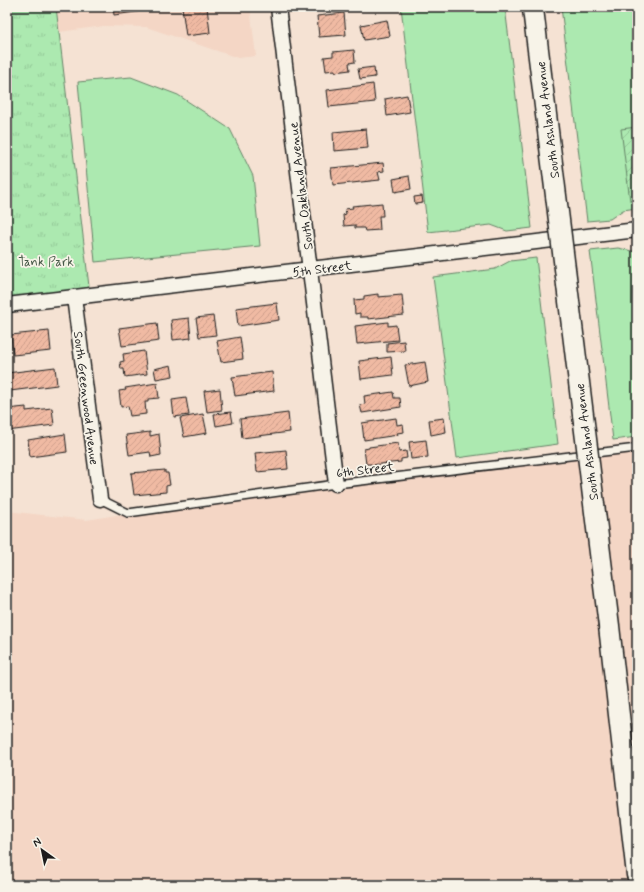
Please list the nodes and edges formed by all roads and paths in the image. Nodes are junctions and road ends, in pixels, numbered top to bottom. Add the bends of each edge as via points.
1 (278, 7) edge
2 (533, 8) edge
3 (637, 230) edge
4 (310, 269) junction
5 (74, 297) junction
6 (7, 305) edge
7 (637, 448) edge
8 (336, 484) junction
9 (100, 499) joint
10 (637, 875) edge

1 - 4 street, South Oakland Avenue
2 - 10 main road, South Ashland Avenue, bridge
3 - 4 street, 5th Street
4 - 5 street, 5th Street
4 - 8 street, South Oakland Avenue
5 - 6 street, 5th Street
5 - 9 street, South Greenwood Avenue
7 - 8 lane, 6th Street
8 - 9 lane, 6th Street via 128,513

